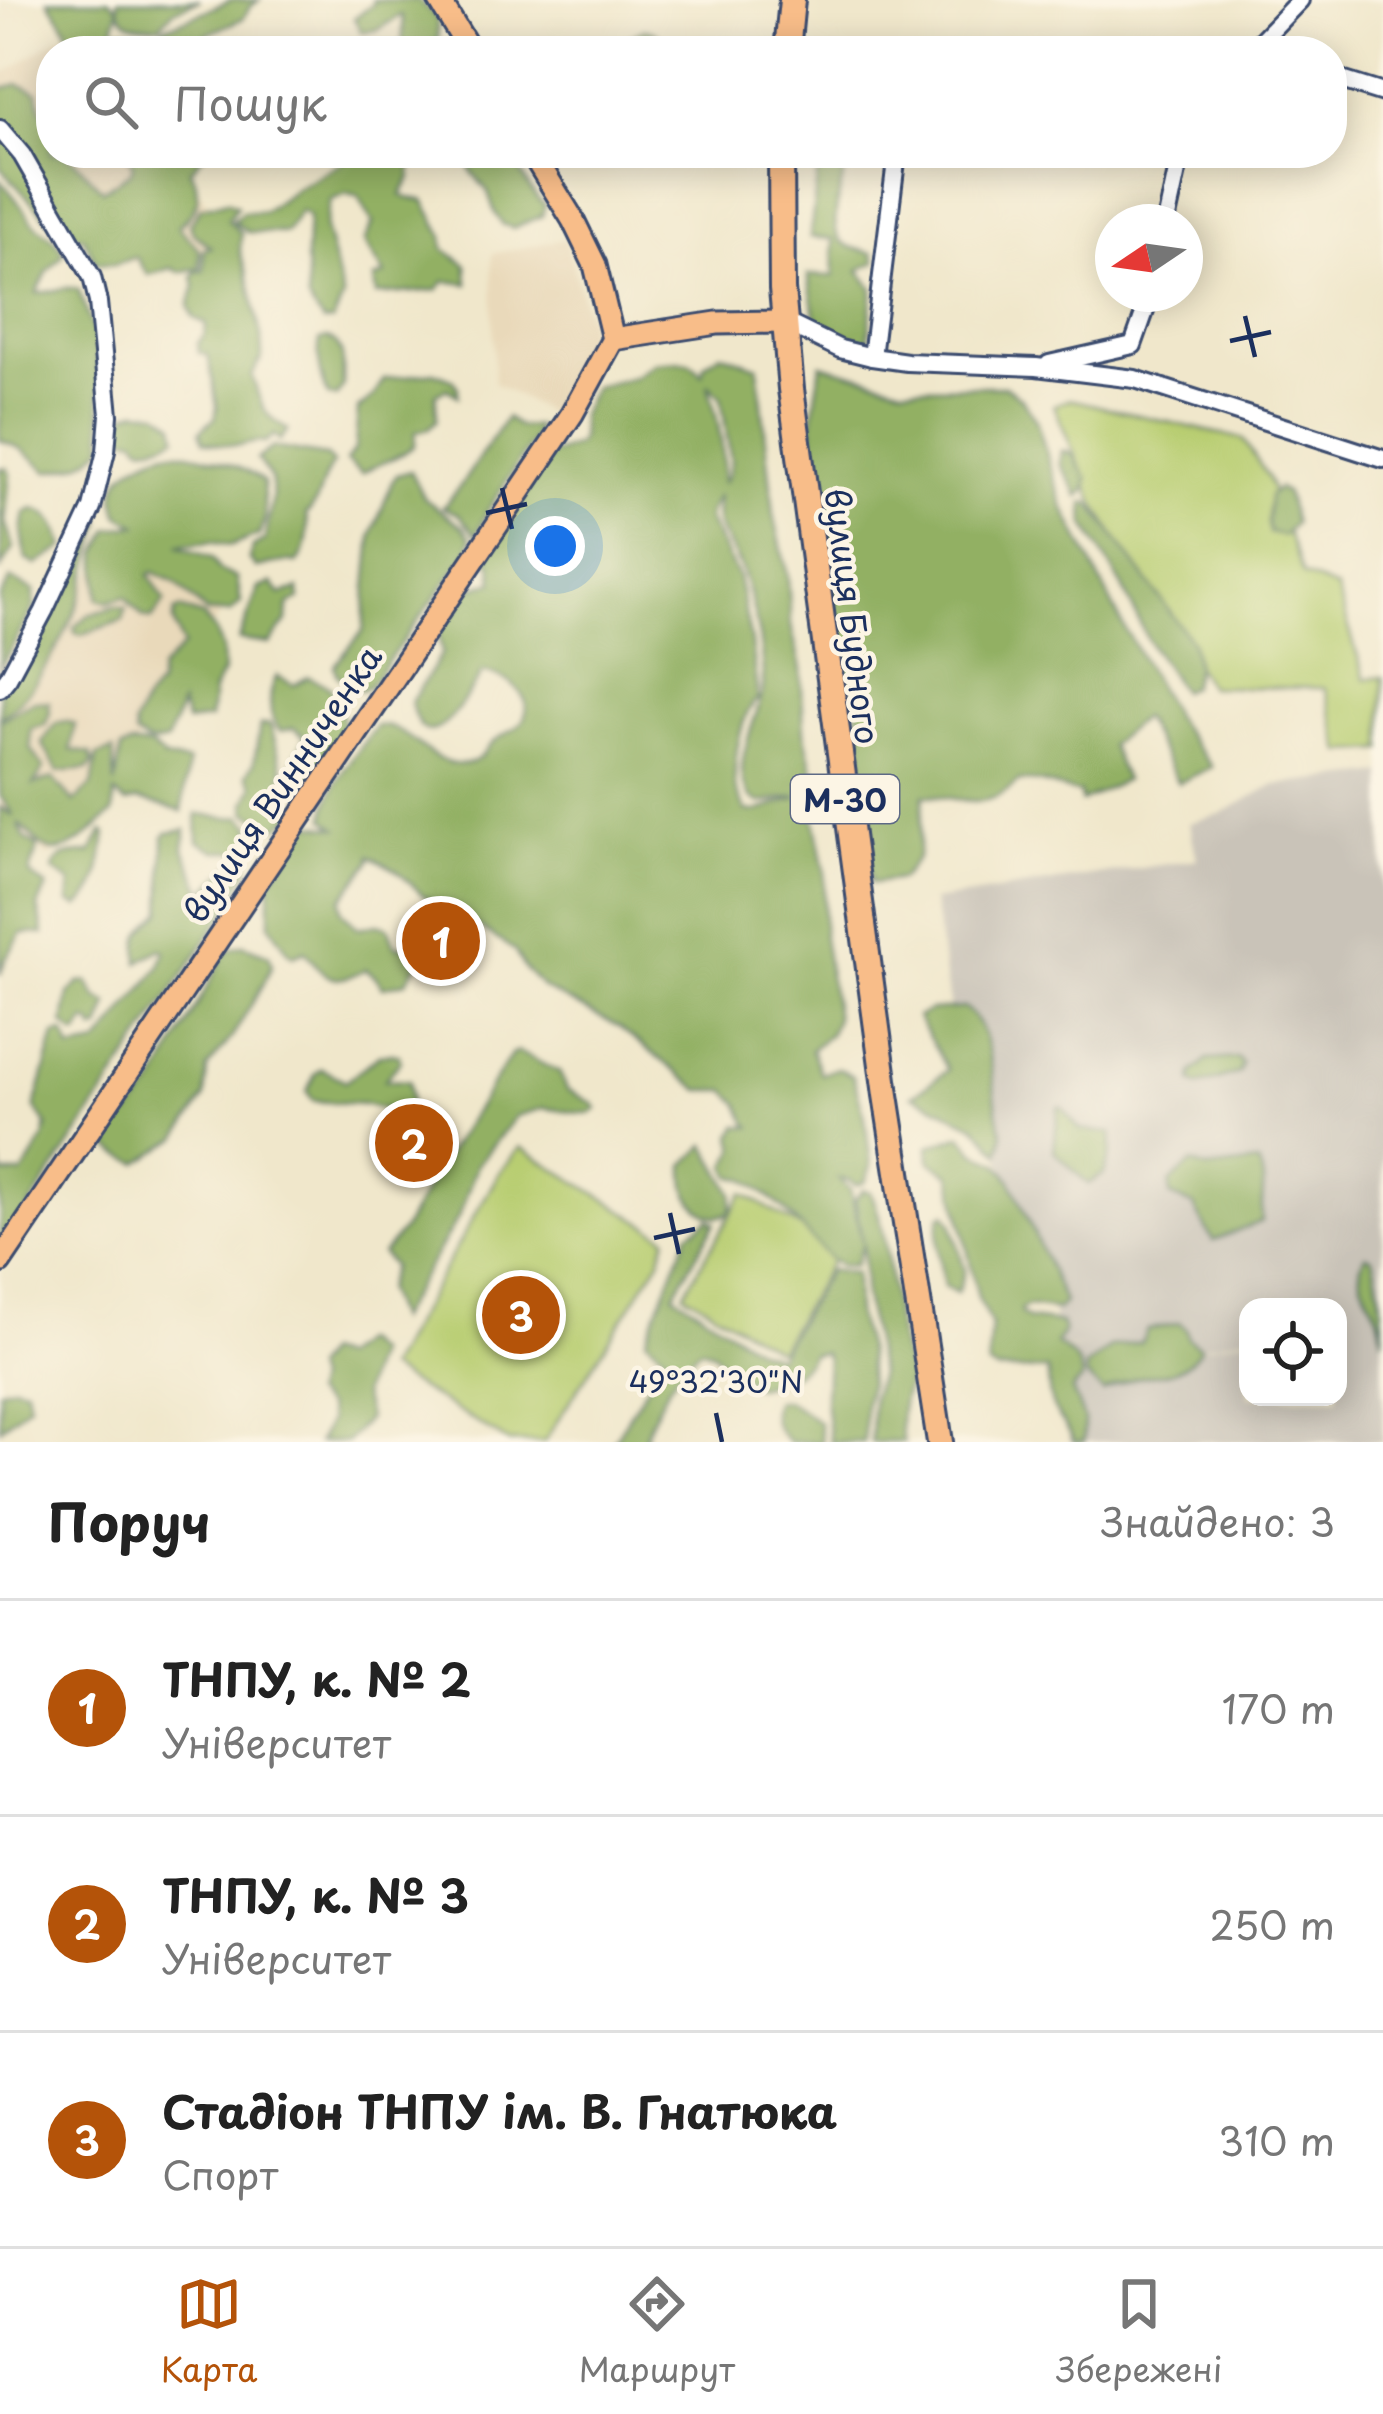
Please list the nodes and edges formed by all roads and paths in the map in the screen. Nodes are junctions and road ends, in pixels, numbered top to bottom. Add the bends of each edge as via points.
1 (439, 0) edge
2 (792, 0) edge
3 (1300, 0) edge
4 (461, 36) edge
5 (788, 36) edge
6 (1266, 36) edge
7 (1347, 81) edge
8 (1383, 93) edge
9 (0, 129) edge
10 (541, 168) edge
11 (781, 168) edge
12 (895, 168) edge
13 (1178, 168) edge
14 (1170, 204) edge
15 (1145, 312) edge
16 (785, 322) junction
17 (614, 339) junction
18 (872, 357) junction
19 (1036, 367) junction
20 (1383, 459) edge
21 (0, 688) edge
22 (0, 1262) edge
23 (940, 1442) edge

1 - 4 main road
2 - 5 highway
3 - 6 street
7 - 8 street
9 - 21 street via 92,277 109,415 92,508
10 - 17 main road via 595,265
11 - 16 highway, вулиця Будного / М-30
12 - 18 street
13 - 14 street
15 - 19 street via 1133,345
16 - 17 main road
16 - 18 street
16 - 23 highway, вулиця Будного / М-30
17 - 22 main road, вулиця Винниченка via 572,414
18 - 19 street
19 - 20 street via 1135,379

